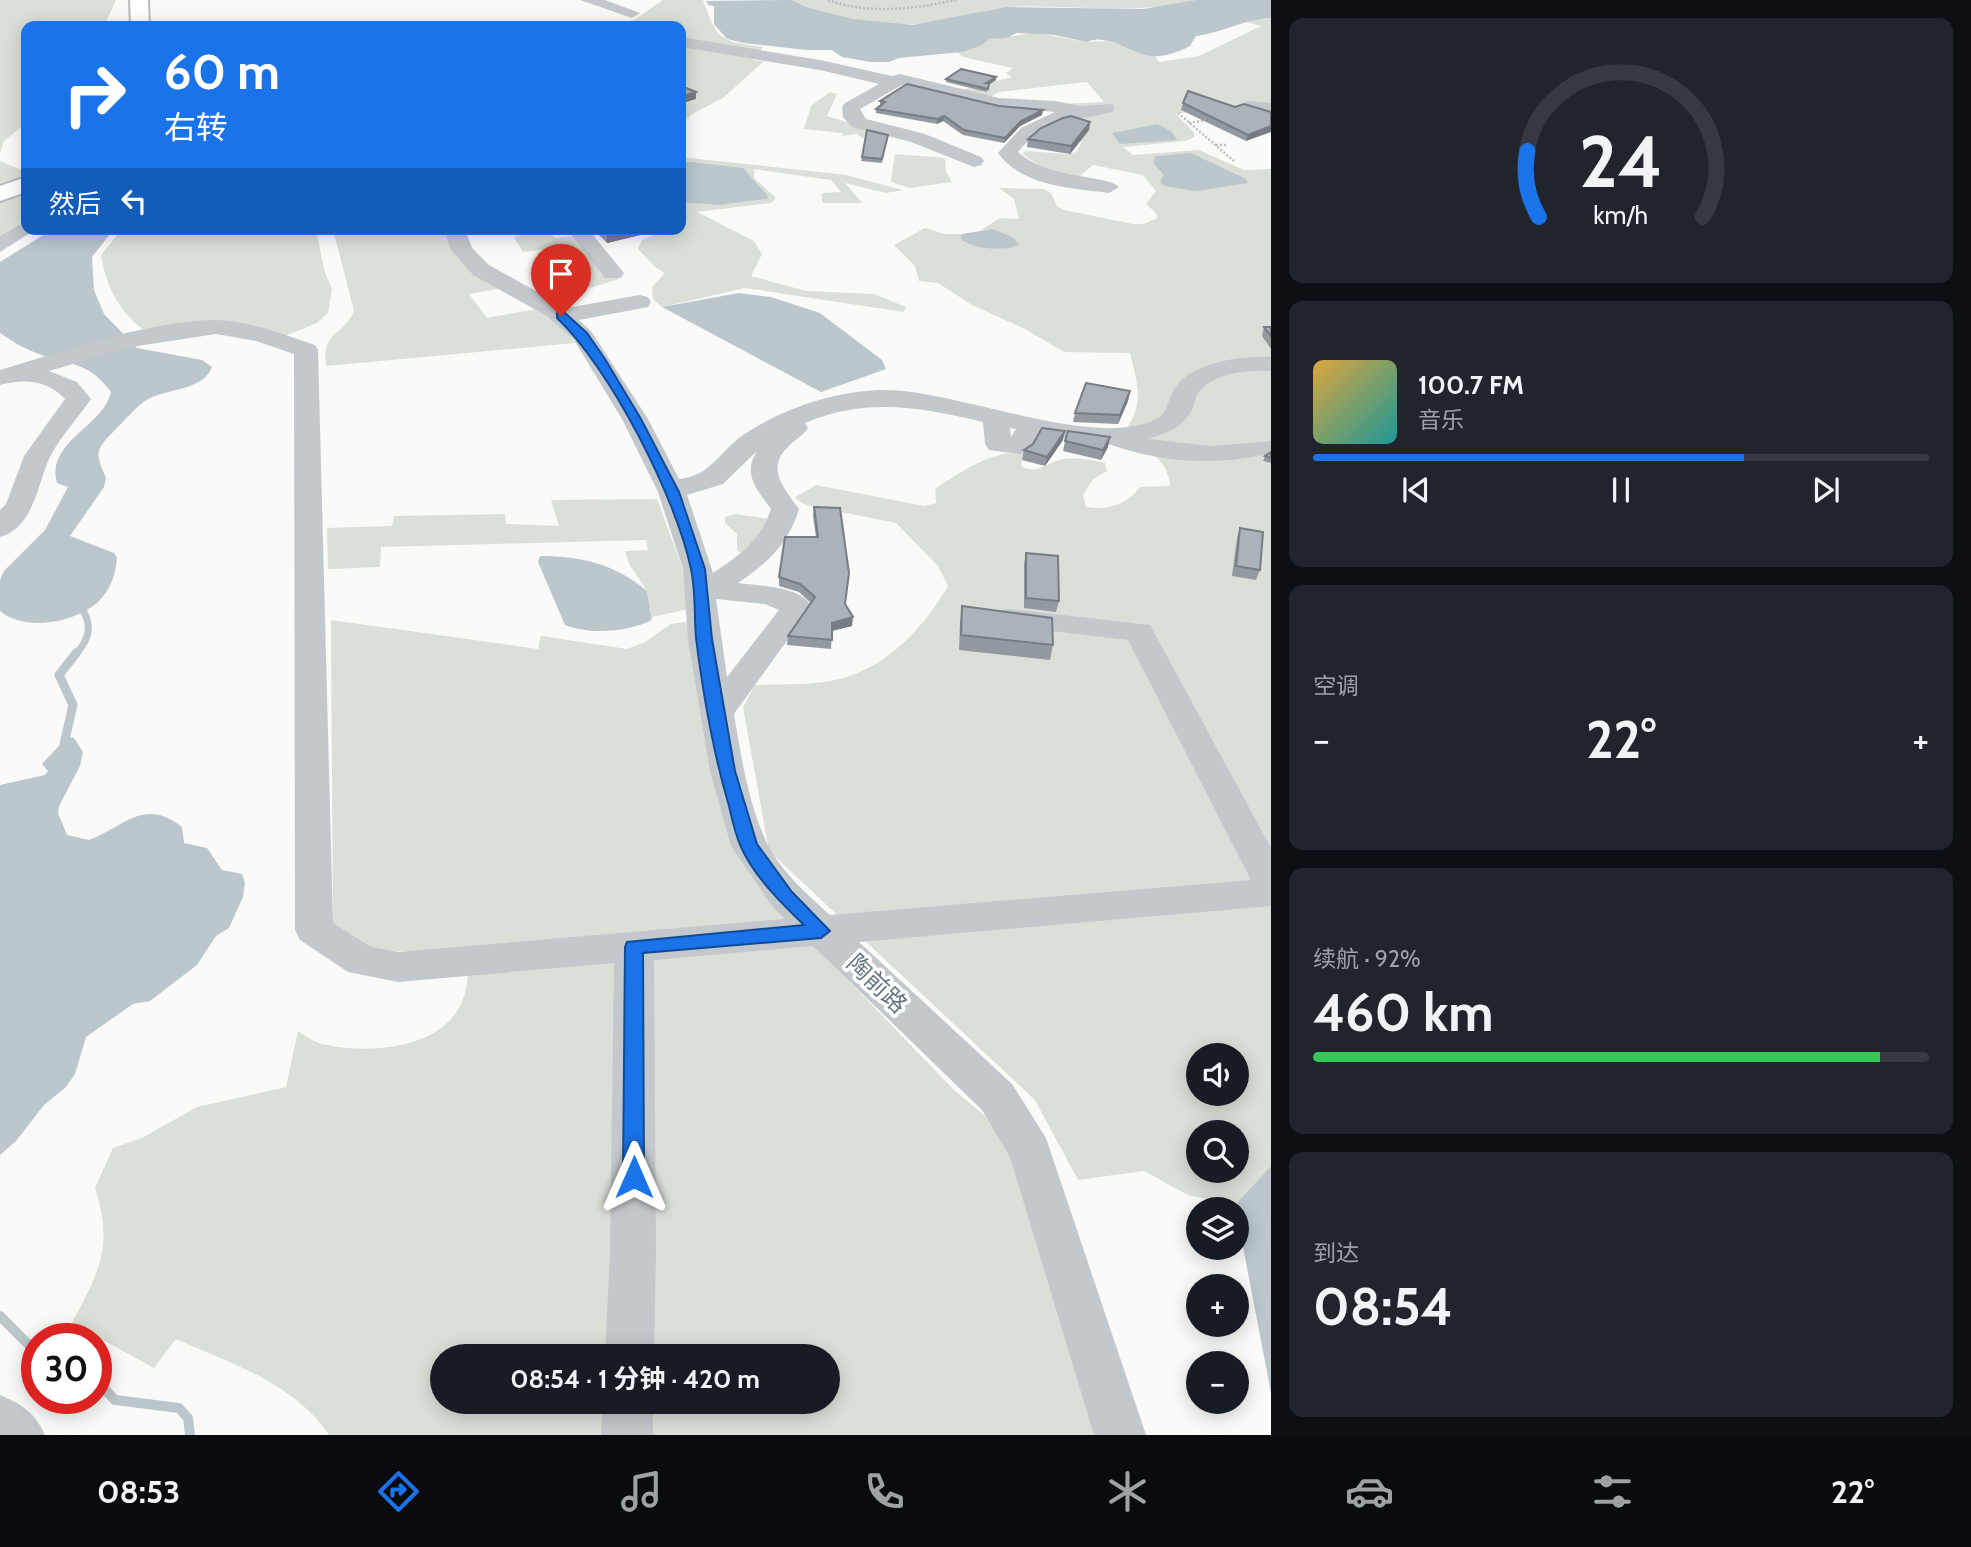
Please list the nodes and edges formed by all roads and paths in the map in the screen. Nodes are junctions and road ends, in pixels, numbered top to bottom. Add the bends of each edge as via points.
1 (139, 0) edge
2 (588, 0) edge
3 (643, 0) edge
4 (828, 0) edge
5 (956, 0) edge
6 (632, 13) junction
7 (140, 21) edge
8 (622, 21) edge
9 (686, 43) edge
10 (894, 82) junction
11 (1251, 106) joint
12 (1106, 108) dead end
13 (1271, 108) edge
14 (1078, 111) junction
15 (1189, 115) edge
16 (1189, 123) junction
17 (1215, 145) junction
18 (1227, 145) dead end
19 (1010, 156) junction
20 (1229, 157) junction
21 (1239, 157) dead end
22 (1234, 161) dead end
23 (21, 186) edge
24 (1109, 187) dead end
25 (0, 194) edge
26 (21, 231) edge
27 (456, 235) edge
28 (582, 235) edge
29 (0, 246) edge
30 (614, 273) dead end
31 (640, 302) dead end
32 (560, 309) junction
33 (1271, 364) edge
34 (13, 370) edge
35 (810, 420) junction
36 (1098, 436) junction
37 (1264, 447) dead end
38 (670, 489) junction
39 (0, 528) edge
40 (705, 592) junction
41 (991, 616) edge
42 (717, 713) junction
43 (1271, 883) edge
44 (1271, 892) edge
45 (821, 931) junction
46 (634, 947) junction
47 (630, 1344) edge
48 (627, 1414) edge
49 (0, 1420) edge
50 (19, 1435) edge
51 (626, 1435) edge
52 (1120, 1435) edge

1 - 7 main road
2 - 6 street
3 - 6 street
4 - 5 path via 881,11
6 - 8 street
9 - 10 street
10 - 14 street via 907,79 999,103
10 - 19 street via 856,102 850,107 852,117 859,123 918,138 952,162
11 - 13 street
11 - 16 path
12 - 14 street
14 - 19 street via 1026,129
15 - 16 path via 1180,114
16 - 17 path
17 - 18 path
17 - 20 path
19 - 24 street via 1051,178
20 - 21 path
20 - 22 path
23 - 25 main road
26 - 29 street
27 - 32 street, 陶前路 via 462,250 481,270
28 - 30 street
31 - 32 street
32 - 38 street, 陶前路 via 599,359
33 - 36 street via 1233,365 1206,374 1186,390 1182,406 1167,425
34 - 39 street via 62,386 78,399 37,456 19,506
34 - 46 street via 128,340 216,327 306,350 314,930 362,961 398,967
35 - 36 street via 848,400 899,398 996,416 998,444 1020,446 1032,423
35 - 38 street via 752,441 707,482
35 - 40 street via 780,438 764,463 764,477 785,509 782,524 766,546
36 - 37 street via 1209,453 1246,453
38 - 40 street, 陶前路
40 - 42 street, 陶前路 via 704,639
40 - 42 street via 770,596 797,606
41 - 43 street via 1139,632
42 - 45 street, 陶前路 via 727,771 749,846 785,896
44 - 45 street
45 - 46 street
45 - 52 street, 陶前路 via 997,1097 1030,1152
46 - 47 street
48 - 51 street
49 - 50 street

